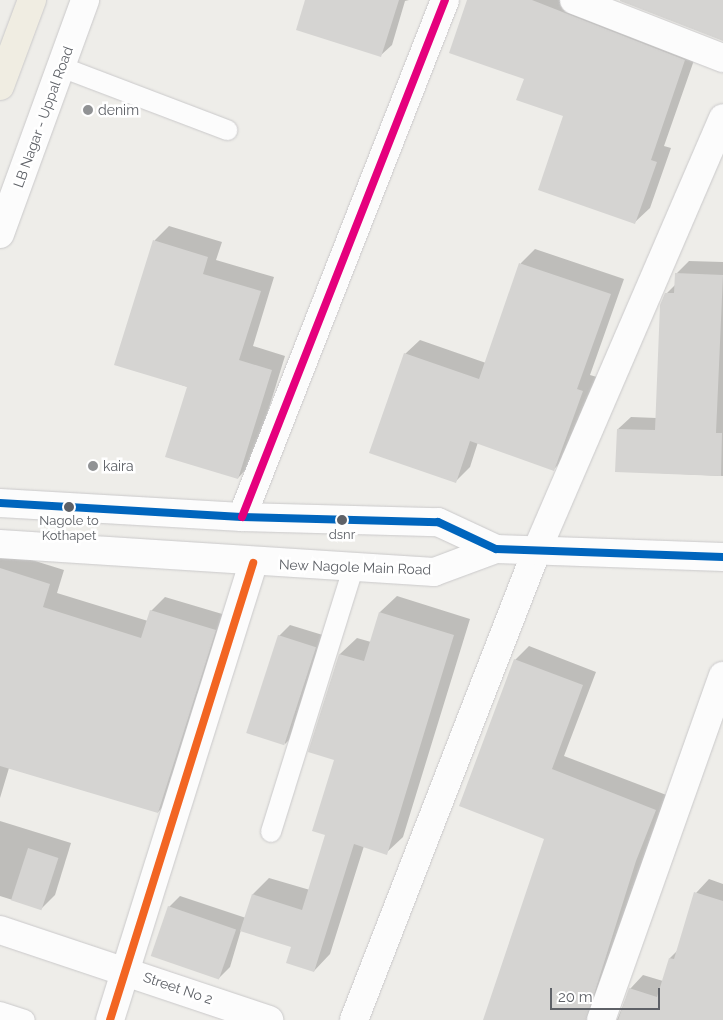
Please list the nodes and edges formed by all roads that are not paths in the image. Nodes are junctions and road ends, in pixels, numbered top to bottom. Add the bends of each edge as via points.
1 (32, 0) edge
2 (85, 0) edge
3 (444, 0) edge
4 (574, 0) edge
5 (723, 58) edge
6 (61, 67) junction
7 (0, 86) edge
8 (723, 118) edge
9 (228, 130) dead end
10 (0, 234) edge
11 (0, 503) edge
12 (242, 517) junction
13 (0, 544) edge
14 (496, 548) junction
15 (537, 550) junction
16 (723, 557) edge
17 (253, 563) junction
18 (353, 569) junction
19 (723, 676) edge
20 (271, 832) dead end
21 (0, 930) edge
22 (128, 971) junction
23 (0, 1012) edge
24 (25, 1020) edge
25 (110, 1020) edge
26 (269, 1020) edge
27 (354, 1020) edge
28 (601, 1020) edge

1 - 7 highway
2 - 6 street, LB Nagar - Uppal Road
3 - 12 street
4 - 5 street
6 - 9 lane
6 - 10 street, LB Nagar - Uppal Road
8 - 15 street
11 - 12 street, New Nagole Main Road
12 - 14 street, New Nagole Main Road via 438,522
13 - 17 street, New Nagole Main Road
14 - 15 street, New Nagole Main Road
14 - 18 street, New Nagole Main Road via 434,572
15 - 16 street, New Nagole Main Road
15 - 27 street
17 - 18 street, New Nagole Main Road
17 - 22 street
18 - 20 lane
19 - 28 street
21 - 22 street, Street No 2
22 - 25 street
22 - 26 street, Street No 2
23 - 24 lane

